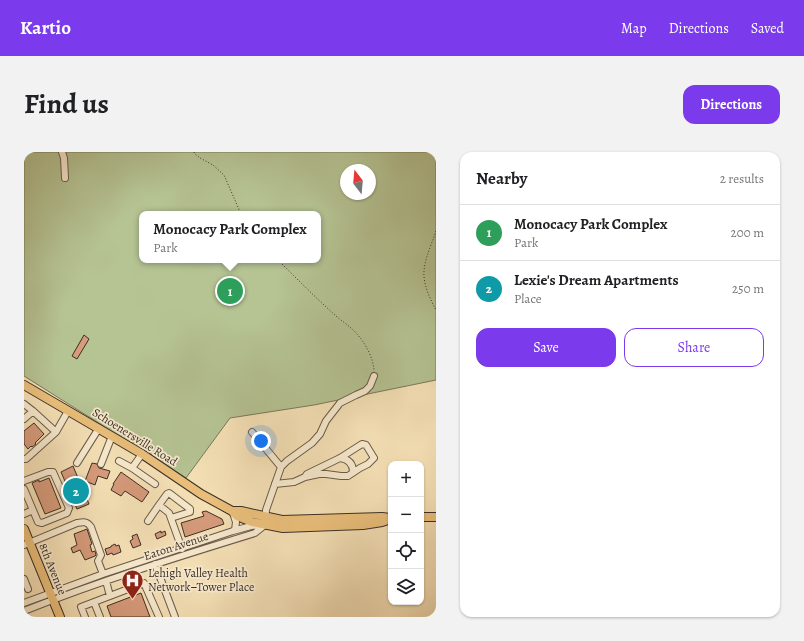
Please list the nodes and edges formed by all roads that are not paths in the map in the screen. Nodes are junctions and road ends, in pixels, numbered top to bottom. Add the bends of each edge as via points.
1 (62, 152) edge
2 (65, 178) dead end
3 (374, 376) road end
4 (24, 385) edge
5 (24, 404) edge
6 (68, 411) junction
7 (33, 412) junction
8 (24, 419) edge
9 (99, 428) junction
10 (56, 432) junction
11 (252, 432) dead end
12 (112, 436) junction
13 (142, 454) junction
14 (340, 458) junction
15 (24, 459) edge
16 (119, 461) dead end
17 (77, 464) dead end
18 (101, 464) dead end
19 (281, 467) junction
20 (132, 468) junction
21 (353, 472) junction
22 (305, 477) junction
23 (24, 481) edge
24 (155, 484) dead end
25 (275, 484) junction
26 (24, 488) edge
27 (159, 505) junction
28 (33, 510) junction
29 (232, 511) junction
30 (24, 514) edge
31 (436, 517) edge
32 (171, 518) junction
33 (388, 518) edge
34 (424, 518) edge
35 (388, 520) edge
36 (148, 521) dead end
37 (265, 521) junction
38 (24, 530) edge
39 (233, 532) junction
40 (27, 544) edge
41 (182, 549) junction
42 (155, 564) junction
43 (104, 574) junction
44 (24, 578) edge
45 (106, 581) junction
46 (28, 589) dead end
47 (51, 596) junction
48 (110, 596) junction
49 (94, 602) junction
50 (24, 603) edge
51 (24, 610) edge
52 (60, 617) edge
53 (85, 617) edge
54 (100, 617) edge
55 (159, 617) edge
56 (175, 617) edge

1 - 2 street
3 - 19 street via 365,391 340,403 312,443
4 - 6 main road, Schoenersville Road
5 - 7 street
6 - 9 main road, Schoenersville Road
6 - 10 street
7 - 8 street
7 - 10 street
9 - 12 main road, Schoenersville Road
9 - 17 street
10 - 15 street
11 - 19 street
12 - 13 main road, Schoenersville Road
12 - 18 street
13 - 20 street
13 - 29 main road, Schoenersville Road via 201,494
14 - 21 street via 351,463
14 - 21 street via 362,444 366,445 374,458
14 - 22 street
16 - 20 street
19 - 25 street
20 - 24 street
21 - 22 street via 348,476 319,474
22 - 25 street via 294,482
23 - 28 street via 53,472 69,508 67,513 42,523 38,522
25 - 37 street
26 - 28 street
27 - 32 street via 169,512
27 - 32 street via 169,493 190,509 190,512
27 - 36 street
28 - 30 street
29 - 37 main road, Schoenersville Road via 247,520
29 - 39 street via 236,522
31 - 34 main road
32 - 41 street
33 - 37 main road, Schoenersville Road
35 - 37 main road, Schoenersville Road via 362,525 283,528
37 - 39 street, Eaton Avenue
37 - 42 street, Eaton Avenue via 255,533
38 - 40 main road, 8th Avenue
39 - 41 street, Eaton Avenue
40 - 43 street via 85,522 91,527 101,556 98,560
40 - 47 main road, 8th Avenue
41 - 43 street, Eaton Avenue
42 - 45 street, Eaton Avenue
42 - 56 street
43 - 47 street, Eaton Avenue
44 - 46 street
45 - 47 street, Eaton Avenue
45 - 48 street
47 - 50 street, Eaton Avenue
47 - 51 street, Eaton Avenue
47 - 52 main road, 8th Avenue
48 - 49 street
48 - 55 street via 144,583
49 - 53 street via 81,607
49 - 54 street

